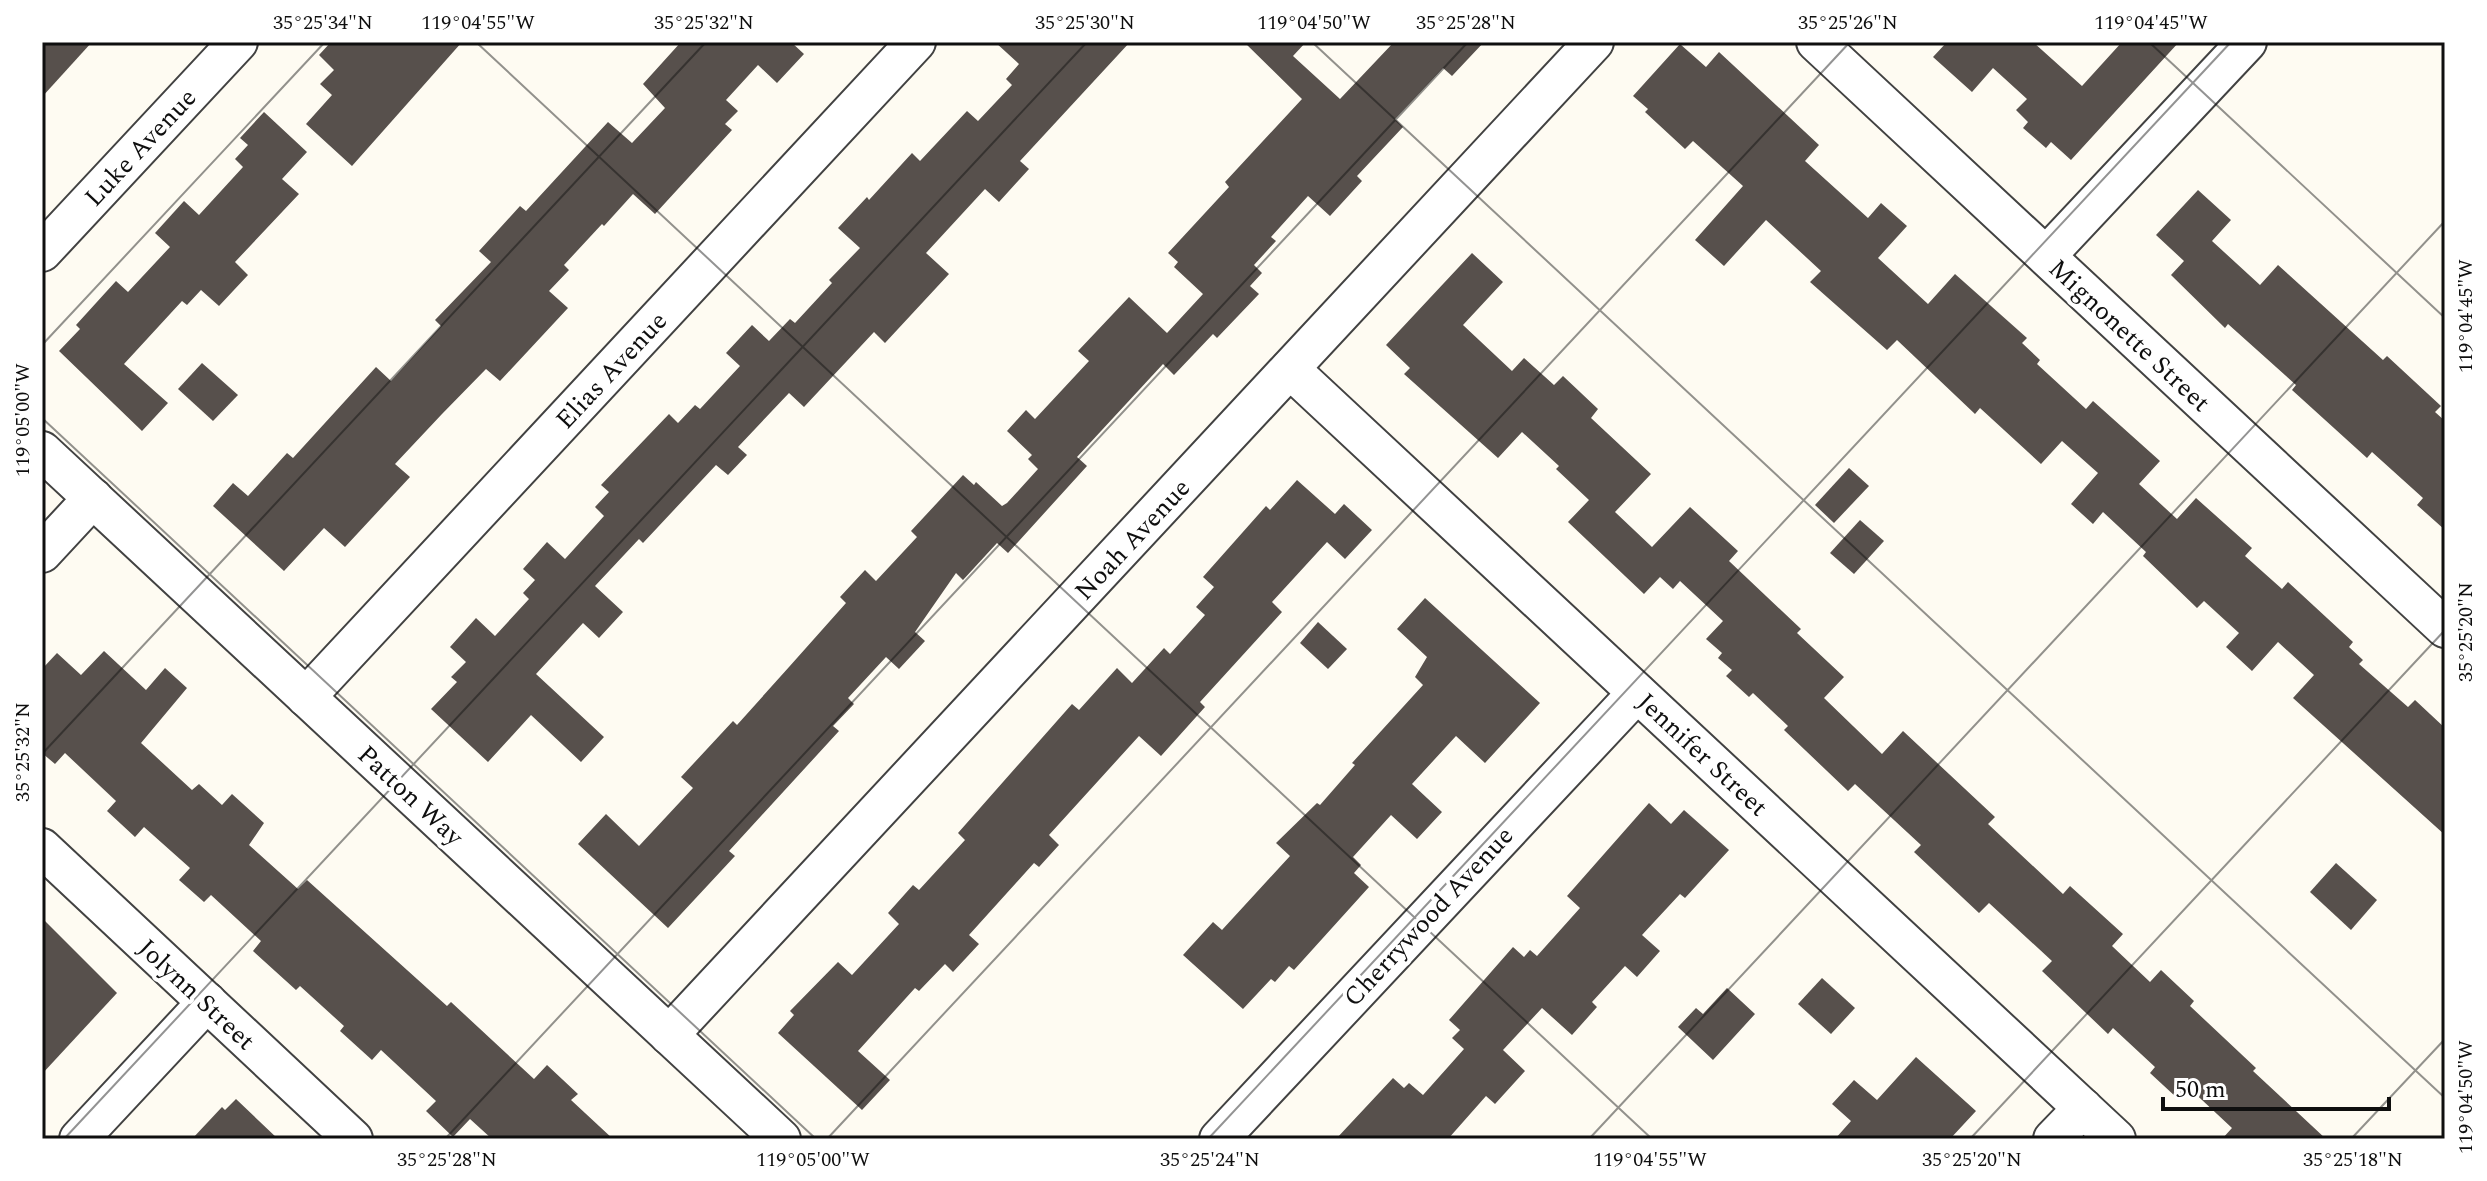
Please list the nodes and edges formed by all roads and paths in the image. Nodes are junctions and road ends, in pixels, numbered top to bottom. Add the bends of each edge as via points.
1 (238, 42) edge
2 (916, 42) edge
3 (1594, 42) edge
4 (1816, 42) edge
5 (2247, 42) edge
6 (42, 252) edge
7 (2046, 256) junction
8 (1290, 369) junction
9 (42, 451) edge
10 (93, 498) junction
11 (42, 553) edge
12 (2445, 628) edge
13 (1637, 693) junction
14 (306, 697) junction
15 (42, 848) edge
16 (207, 1002) junction
17 (669, 1035) junction
18 (2083, 1108) junction
19 (79, 1139) edge
20 (353, 1139) edge
21 (781, 1139) edge
22 (1219, 1139) edge
23 (2053, 1139) edge
24 (2116, 1139) edge

1 - 6 street, Luke Avenue
2 - 14 street, Elias Avenue
3 - 8 street, Noah Avenue
4 - 7 street, Mignonette Street
5 - 7 street
7 - 12 street, Mignonette Street
8 - 13 street, Jennifer Street
8 - 17 street, Noah Avenue
9 - 10 street, Patton Way
10 - 11 street
10 - 14 street, Patton Way
13 - 18 street, Jennifer Street
13 - 22 street, Cherrywood Avenue
14 - 17 street, Patton Way
15 - 16 street, Jolynn Street
16 - 19 street
16 - 20 street, Jolynn Street
17 - 21 street, Patton Way
18 - 23 street
18 - 24 street, Jennifer Street

